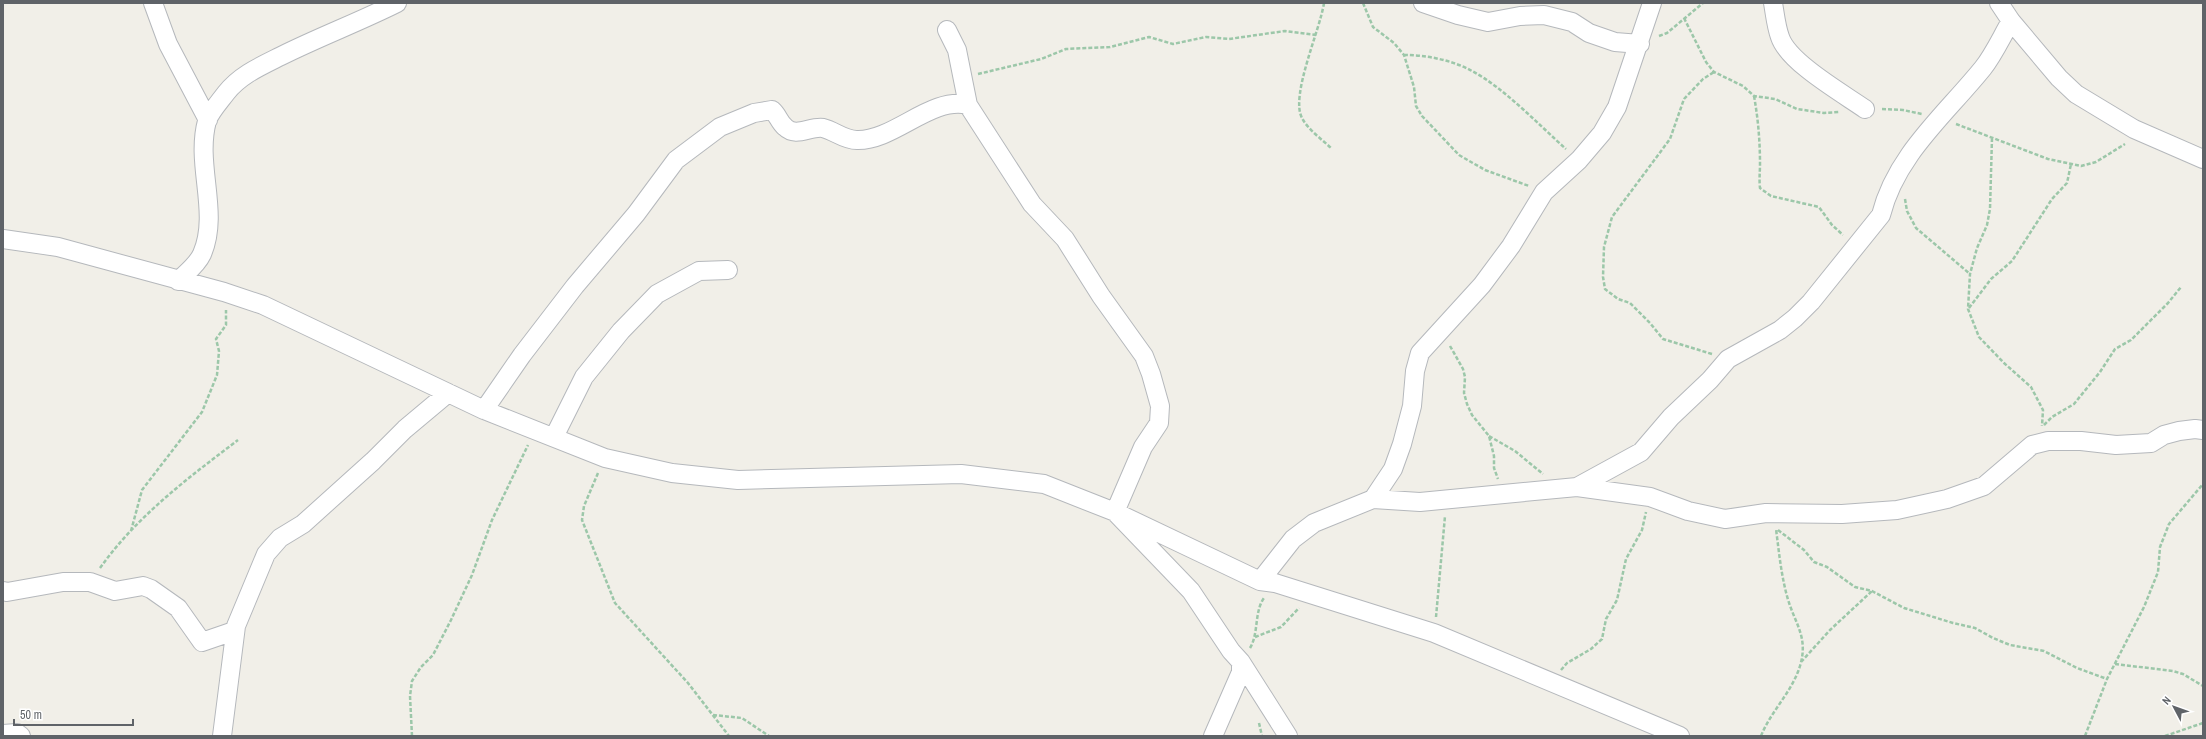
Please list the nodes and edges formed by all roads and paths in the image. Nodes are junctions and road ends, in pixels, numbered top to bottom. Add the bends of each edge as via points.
1 (153, 3) edge
2 (397, 3) edge
3 (1324, 3) edge
4 (1363, 3) edge
5 (1423, 3) edge
6 (1652, 3) edge
7 (1703, 3) edge
8 (1774, 3) edge
9 (1999, 3) edge
10 (1684, 18) junction
11 (2011, 21) junction
12 (947, 30) dead end
13 (1316, 35) junction
14 (1640, 43) junction
15 (1404, 55) junction
16 (1714, 72) junction
17 (963, 80) junction
18 (1754, 96) junction
19 (968, 105) junction
20 (1865, 109) junction
21 (1940, 118) junction
22 (208, 120) junction
23 (2143, 133) junction
24 (1992, 138) junction
25 (1332, 149) dead end
26 (2203, 159) edge
27 (1579, 160) junction
28 (2071, 164) junction
29 (1898, 169) junction
30 (1544, 192) junction
31 (3, 239) edge
32 (1857, 244) junction
33 (728, 270) dead end
34 (1970, 274) junction
35 (178, 281) junction
36 (2180, 287) dead end
37 (224, 292) junction
38 (1968, 309) junction
39 (1448, 322) junction
40 (1728, 359) junction
41 (448, 393) junction
42 (484, 410) junction
43 (2042, 427) junction
44 (536, 429) junction
45 (2203, 430) edge
46 (1490, 436) junction
47 (554, 437) junction
48 (238, 440) dead end
49 (2031, 446) junction
50 (605, 458) junction
51 (2203, 484) edge
52 (1569, 488) junction
53 (1503, 494) junction
54 (1650, 497) junction
55 (1373, 499) junction
56 (1447, 500) junction
57 (1115, 512) junction
58 (131, 531) junction
59 (90, 582) junction
60 (1268, 582) junction
61 (1872, 591) junction
62 (3, 592) edge
63 (1311, 594) junction
64 (234, 631) junction
65 (1434, 633) junction
66 (1254, 637) junction
67 (1241, 662) junction
68 (1800, 662) junction
69 (2115, 664) junction
70 (2107, 679) junction
71 (1555, 683) junction
72 (2203, 686) edge
73 (712, 715) junction
74 (2203, 723) edge
75 (3, 734) edge
76 (21, 736) edge
77 (222, 736) edge
78 (412, 736) edge
79 (729, 736) edge
80 (769, 736) edge
81 (1213, 736) edge
82 (1288, 736) edge
83 (1680, 736) edge
84 (1761, 736) edge
85 (2085, 736) edge
86 (2165, 736) edge

1 - 22 street via 168,44
2 - 22 street via 248,73 226,92
3 - 13 path
4 - 15 path via 1373,27
5 - 14 street via 1488,22 1544,15 1572,22 1589,33 1615,42
6 - 14 street
7 - 10 path
8 - 20 street via 1780,38 1787,49 1802,64
9 - 11 street
10 - 14 path via 1667,33
10 - 16 path via 1706,62
11 - 21 street via 1984,67
11 - 23 street via 2059,78 2076,94
12 - 17 street via 957,50
13 - 17 path via 1285,31 1229,39 1206,37 1173,44 1149,37 1110,47 1066,49 1041,59
13 - 25 path via 1302,79 1298,109 1302,120
14 - 27 street via 1617,107 1602,133
15 - 27 path via 1430,57 1472,71 1498,90
15 - 30 path via 1414,88 1416,106 1422,116 1459,155 1485,170
16 - 18 path via 1744,86
16 - 40 path via 1703,79 1684,99 1670,139 1612,217 1604,247 1603,277 1606,289 1618,299 1630,303 1650,322 1662,339
17 - 19 street
18 - 20 path via 1775,99 1797,109 1824,113
18 - 32 path via 1759,128 1760,188 1771,196 1819,207 1832,225
19 - 42 street via 950,104 879,136 857,140 841,137 820,128 799,132 791,130 785,127 777,114 766,110 720,127 676,160 636,214 541,330
19 - 57 street via 1032,204 1066,239 1101,296 1144,356 1151,374 1160,406 1159,423 1143,447
20 - 21 path via 1903,110
21 - 24 path
21 - 29 street
22 - 35 street via 204,150 209,218 207,234 202,254
23 - 26 street
23 - 28 path via 2096,162 2081,166
24 - 28 path via 2048,159
24 - 34 path via 1990,209
27 - 30 street
28 - 38 path via 2067,183 2052,199 2012,261 1991,279
29 - 32 street via 1881,215
29 - 34 path via 1910,221
30 - 39 street via 1511,246 1482,285
31 - 35 street via 58,247
32 - 40 street via 1795,318 1780,330 1747,346
33 - 47 street via 699,271 657,294 621,331 584,377
34 - 38 path
35 - 37 street
36 - 43 path via 2168,304 2131,340 2116,349 2074,404 2052,417
37 - 41 street via 263,305
37 - 58 path via 227,320 216,339 219,351 218,375 202,412 142,490
38 - 43 path via 1979,337 2031,387 2043,410
39 - 46 path via 1448,343 1463,369 1467,404 1472,415
39 - 55 street via 1420,353 1415,371 1412,406 1402,444 1393,469
40 - 52 street via 1671,417 1641,452
41 - 42 street
41 - 64 street via 405,429 304,524 280,538 266,554
42 - 44 street
43 - 49 path
44 - 47 street
44 - 78 path via 492,520 472,575 451,620 433,655 420,667 412,681
45 - 49 street via 2179,430 2151,443 2116,445 2048,441
46 - 52 path
46 - 53 path via 1494,468
47 - 50 street
48 - 58 path via 158,502
49 - 54 street via 1984,486 1947,500 1897,510 1842,514 1766,513 1724,519 1688,511
50 - 57 street via 672,472 738,480 961,474 1044,484
50 - 73 path via 584,506 582,520 614,603 688,683
51 - 69 path via 2169,524 2160,547 2158,572 2144,607
52 - 53 street
52 - 54 street
53 - 56 street
54 - 71 path via 1642,530 1626,559 1616,600 1606,619 1602,639 1591,649 1567,663
55 - 56 street via 1420,502
55 - 60 street via 1314,523 1293,539
56 - 65 path
57 - 60 street
57 - 67 street via 1191,590
58 - 59 path via 111,552
59 - 62 street via 62,582
59 - 64 street via 116,591 143,586 151,589 178,608 202,642
60 - 63 street
60 - 66 path
61 - 68 path
61 - 68 path via 1855,587 1827,567 1814,562 1776,527 1780,566 1788,598 1804,642
61 - 70 path via 1904,608 1974,628 2010,645 2044,651 2077,668
63 - 65 street
63 - 66 path via 1281,627
64 - 77 street
65 - 71 street
66 - 67 path
67 - 81 street via 1241,672
67 - 82 street
68 - 84 path via 1791,687
69 - 70 path
69 - 72 path via 2172,671 2183,674
70 - 85 path
71 - 83 street
73 - 79 path
73 - 80 path via 742,718
74 - 86 path
75 - 76 street via 17,733

